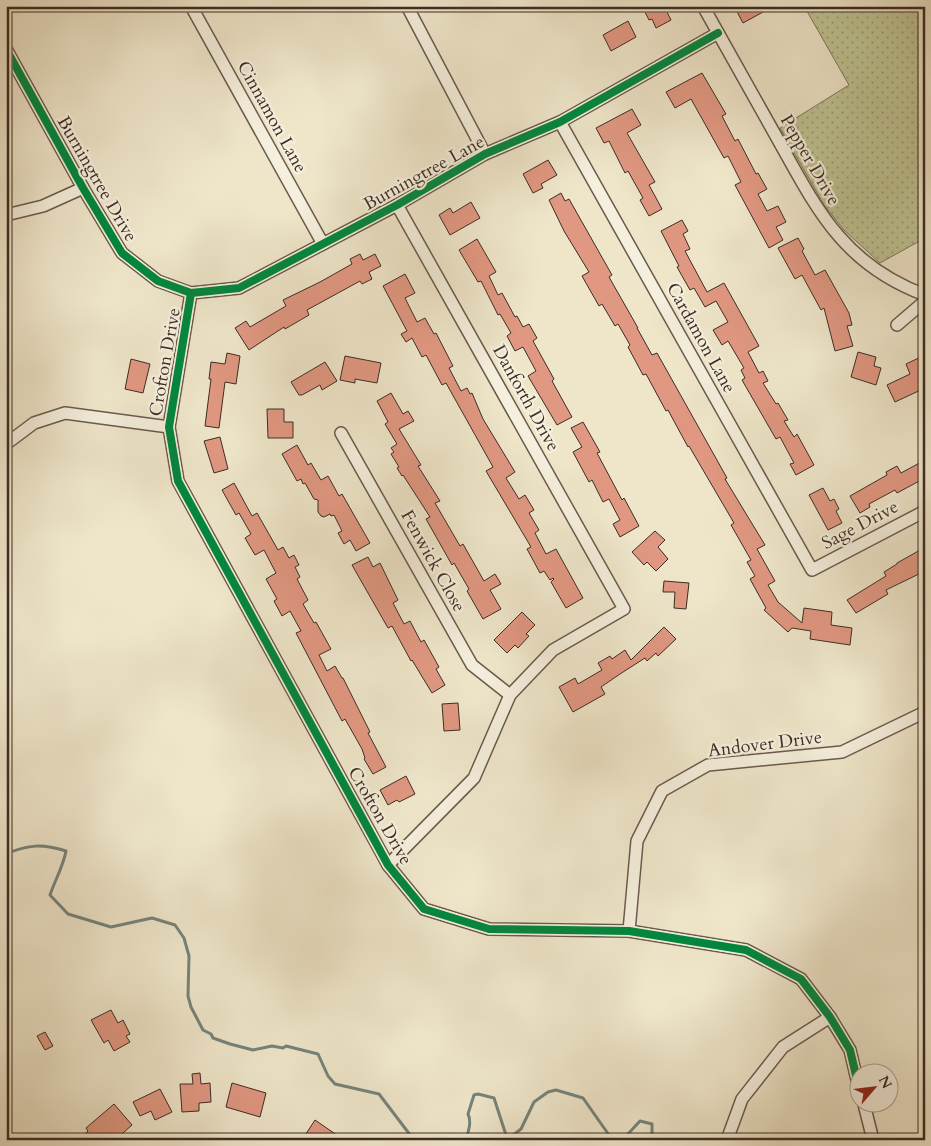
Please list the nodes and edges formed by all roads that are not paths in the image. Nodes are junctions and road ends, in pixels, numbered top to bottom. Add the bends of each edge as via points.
1 (191, 6) edge
2 (703, 6) edge
3 (412, 8) edge
4 (718, 32) junction
5 (6, 49) edge
6 (560, 122) junction
7 (485, 154) junction
8 (83, 188) junction
9 (397, 205) junction
10 (6, 216) edge
11 (323, 244) junction
12 (191, 292) junction
13 (925, 295) edge
14 (925, 301) edge
15 (897, 325) dead end
16 (169, 427) junction
17 (341, 433) dead end
18 (6, 444) edge
19 (925, 511) edge
20 (812, 570) joint
21 (510, 695) junction
22 (925, 712) edge
23 (388, 865) junction
24 (629, 931) junction
25 (830, 1017) junction
26 (853, 1064) edge
27 (866, 1114) edge
28 (727, 1140) edge
29 (873, 1140) edge

1 - 11 street, Cinnamon Lane
2 - 4 street, Pepper Drive
3 - 7 street
4 - 6 street, Burningtree Lane
4 - 13 street, Pepper Drive via 829,226 877,270 901,286
5 - 8 street, Burningtree Drive
6 - 7 street, Burningtree Lane
6 - 20 street, Cardamon Lane
7 - 9 street, Burningtree Lane
8 - 10 street via 43,206
8 - 12 street, Burningtree Drive via 122,253 158,281
9 - 11 street, Burningtree Lane
9 - 21 street, Danforth Drive via 624,609 553,650
11 - 12 street, Burningtree Lane via 239,288
12 - 16 street, Crofton Drive
14 - 15 street
16 - 18 street via 66,413 34,423
16 - 23 street, Crofton Drive via 178,481
17 - 21 street, Fenwick Close via 472,665
19 - 20 street, Sage Drive
21 - 23 street via 474,778
22 - 24 street, Andover Drive via 842,752 708,765 662,791 637,841
23 - 24 street, Crofton Drive via 424,909 489,929
24 - 25 street, Crofton Drive via 746,950 801,979
25 - 26 street, Crofton Drive via 850,1050
25 - 28 street via 783,1047 742,1099
27 - 29 street

